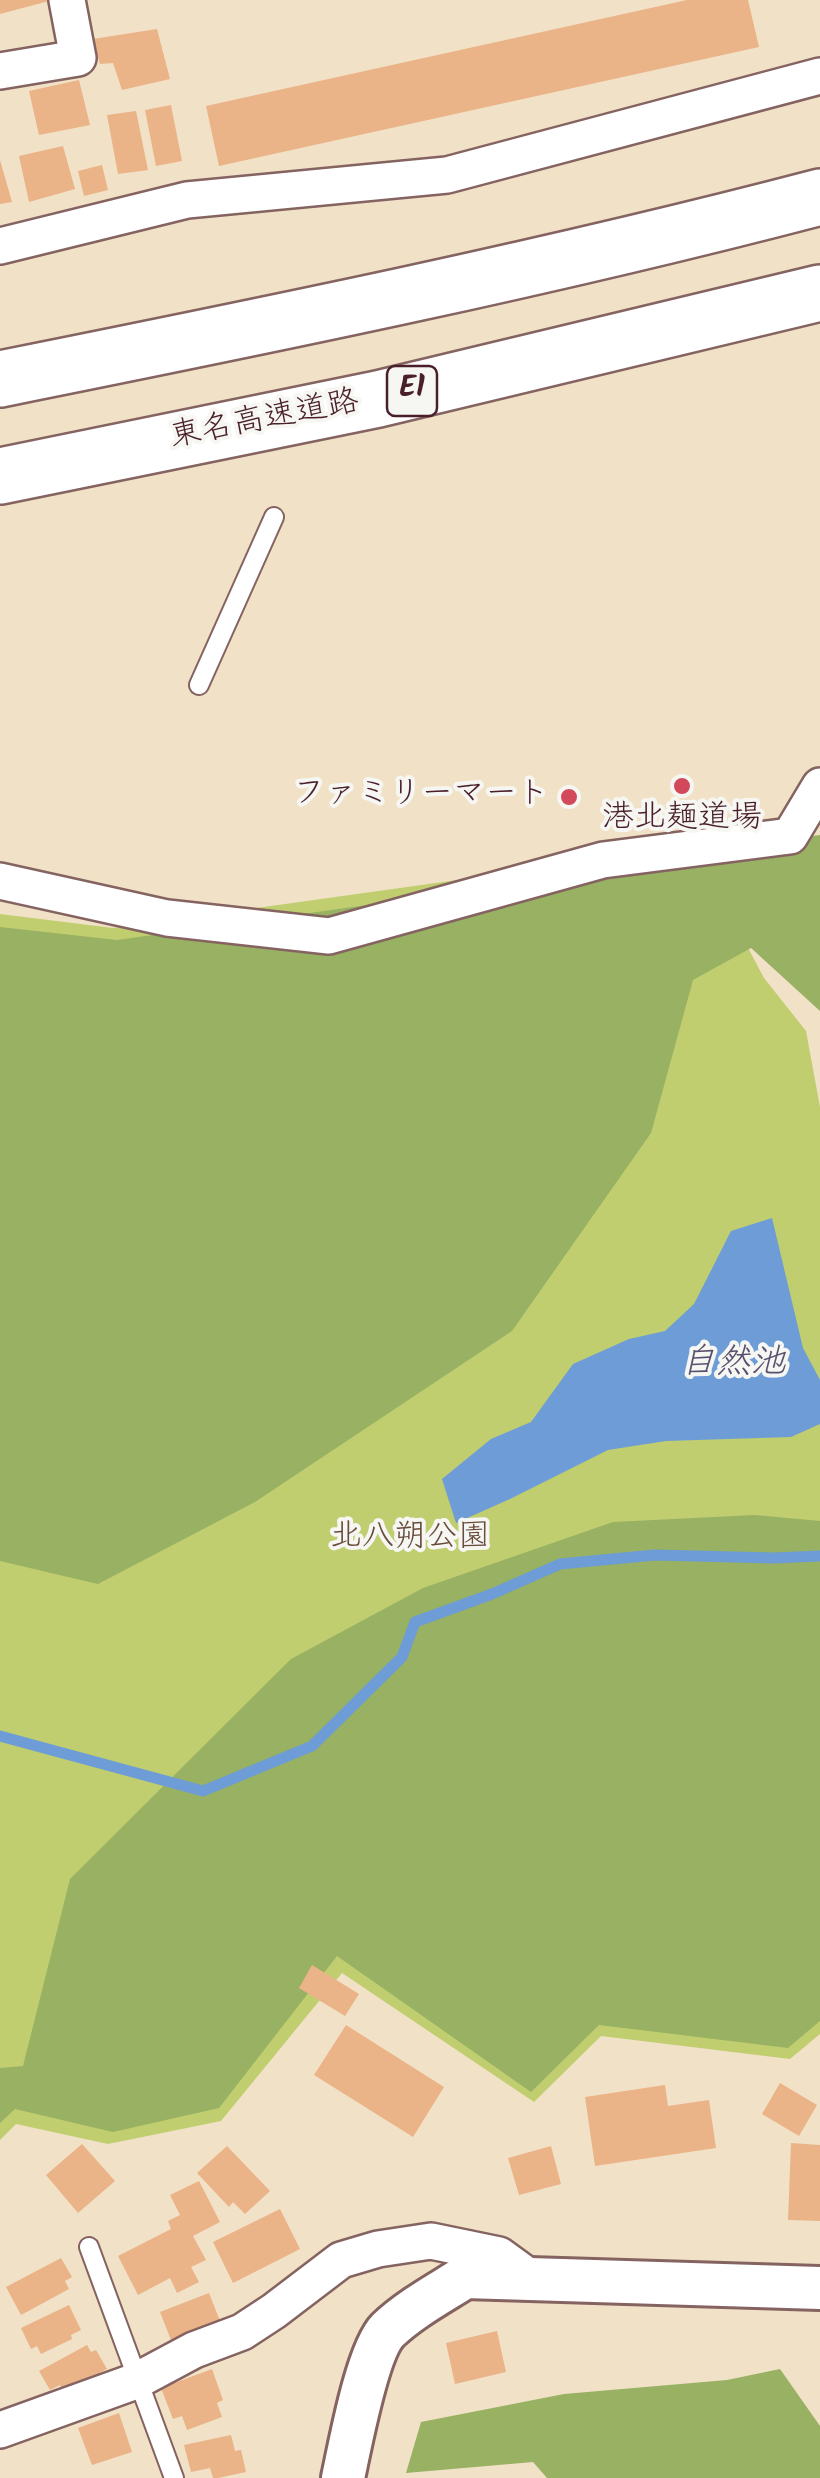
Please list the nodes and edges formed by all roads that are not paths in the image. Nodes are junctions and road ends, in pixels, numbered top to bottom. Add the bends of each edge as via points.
1 (67, 0) edge
2 (0, 72) edge
3 (820, 76) edge
4 (820, 196) edge
5 (0, 246) edge
6 (820, 293) edge
7 (0, 379) edge
8 (0, 476) edge
9 (274, 517) dead end
10 (199, 685) dead end
11 (820, 786) edge
12 (0, 880) edge
13 (89, 2248) dead end
14 (532, 2279) junction
15 (820, 2288) edge
16 (136, 2381) junction
17 (0, 2430) edge
18 (174, 2478) edge
19 (343, 2478) edge

1 - 2 street via 78,58
3 - 5 street via 447,175 187,200
4 - 7 highway via 352,308
6 - 8 highway, 東名高速道路 / E1 via 378,400
9 - 10 lane
11 - 12 street via 790,836 603,860 329,936 167,918
13 - 16 lane
14 - 15 street
14 - 16 street via 499,2254 431,2241 378,2249 341,2260 242,2332
14 - 19 street via 466,2277 385,2332
16 - 17 street
16 - 18 lane

